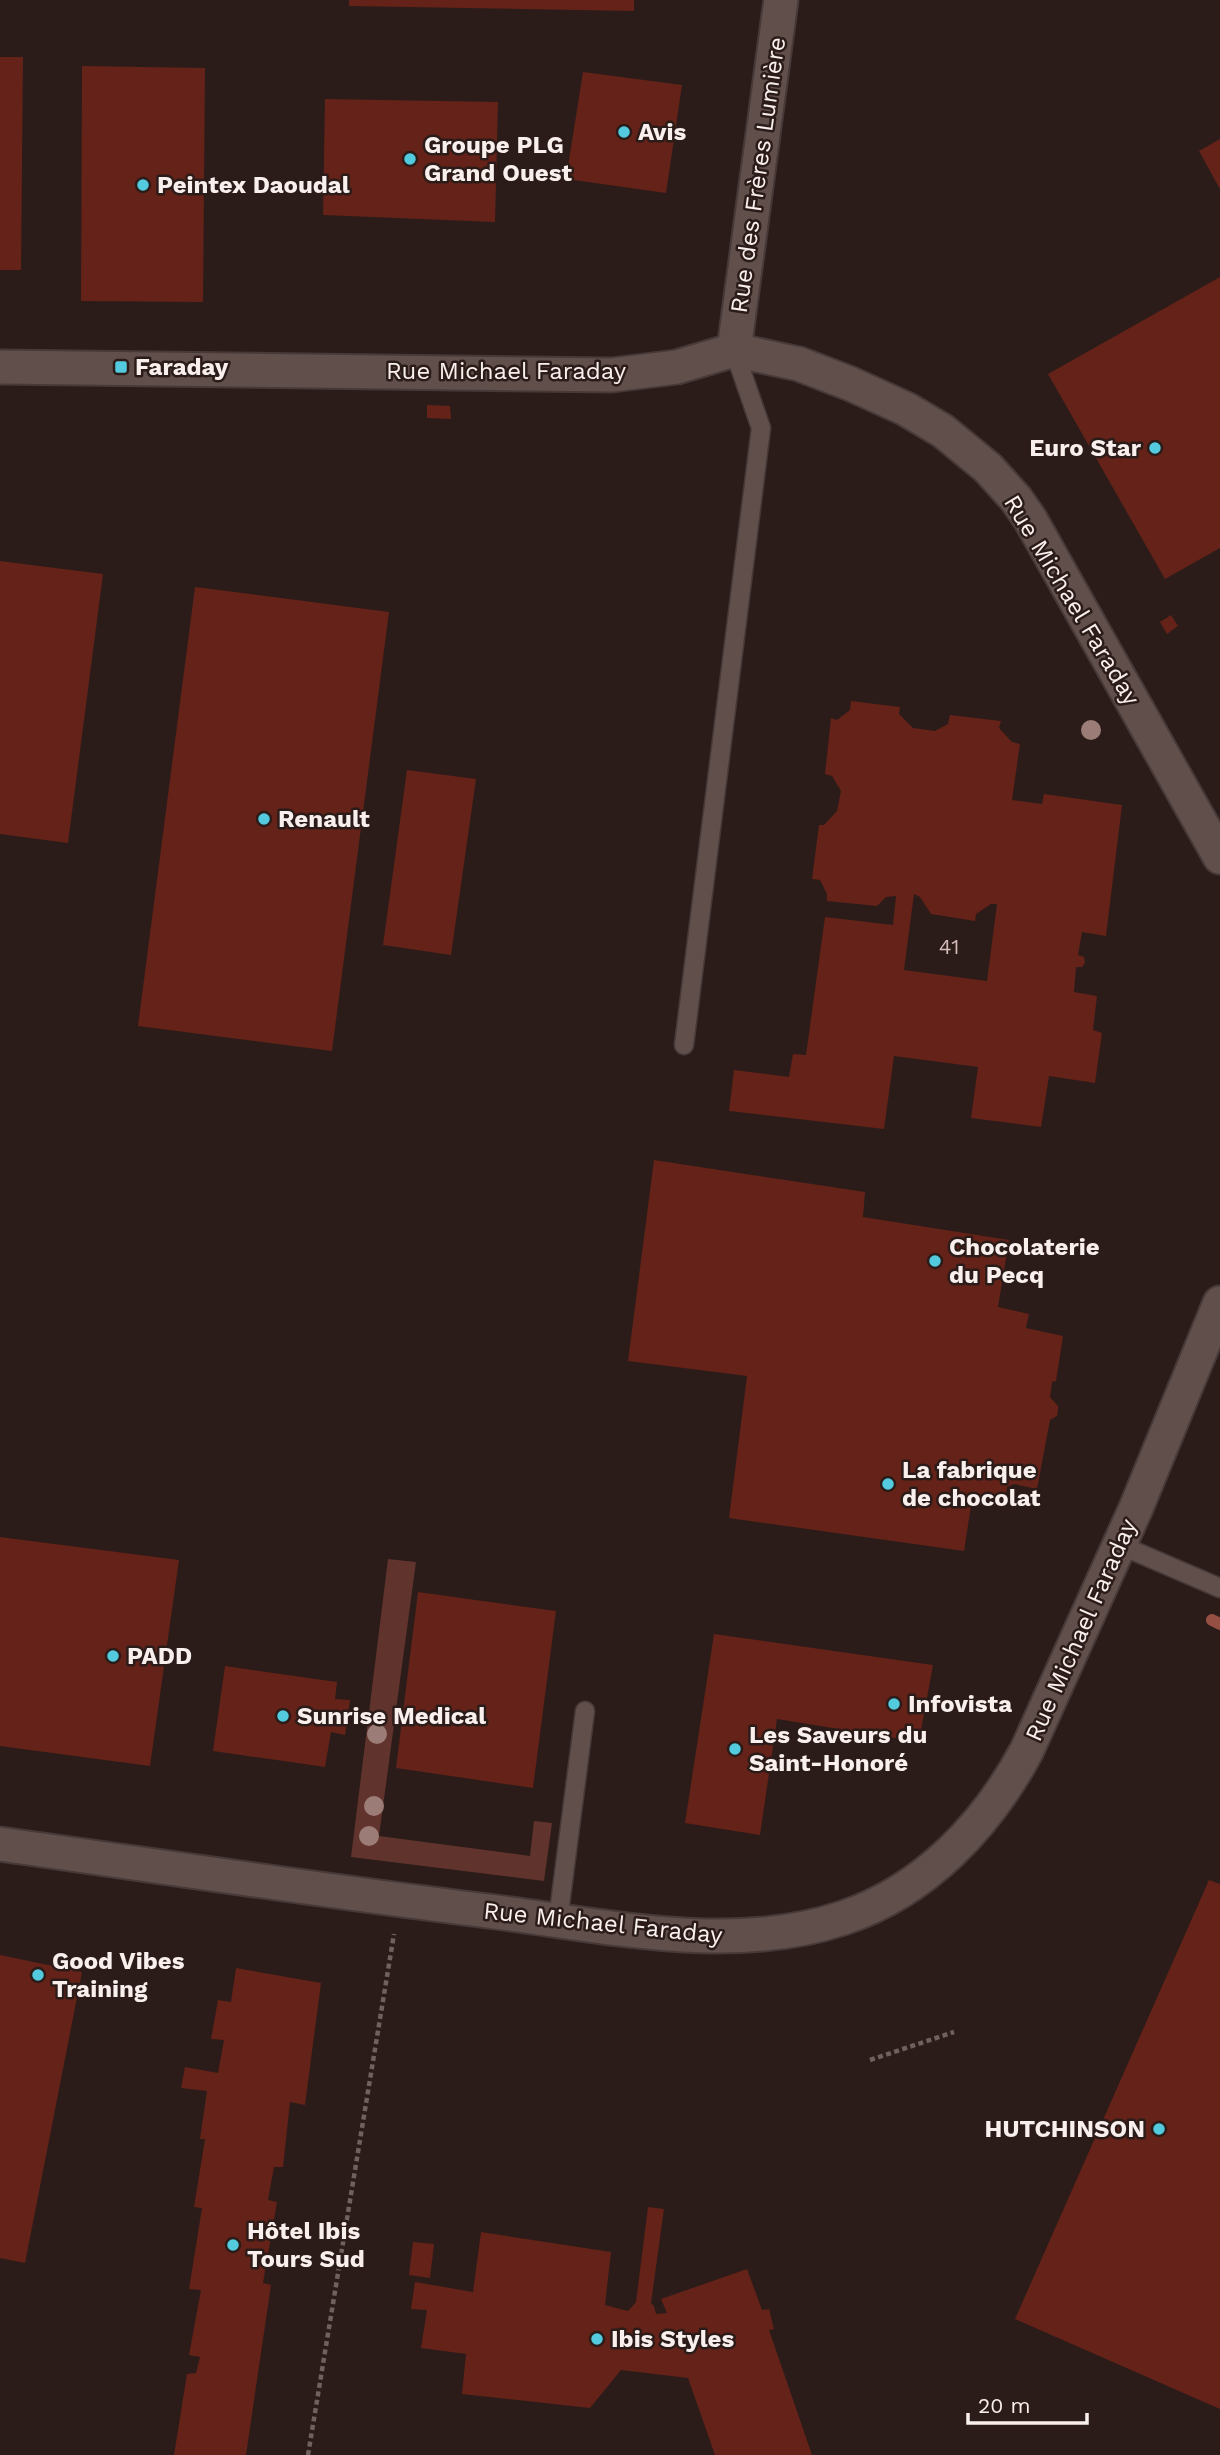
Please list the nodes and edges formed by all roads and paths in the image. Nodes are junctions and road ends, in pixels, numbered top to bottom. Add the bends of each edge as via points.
1 (781, 0) edge
2 (734, 350) junction
3 (0, 367) edge
4 (1220, 857) edge
5 (684, 1045) dead end
6 (1220, 1303) edge
7 (1120, 1545) junction
8 (1220, 1588) edge
9 (585, 1711) dead end
10 (0, 1844) edge
11 (400, 1900) junction
12 (558, 1920) junction
13 (954, 2032) dead end
14 (870, 2060) dead end
15 (308, 2455) edge

1 - 2 street, Rue des Frères Lumière
2 - 3 street, Rue Michael Faraday via 677,367 612,375
2 - 4 street, Rue Michael Faraday via 799,364 906,409 958,442 988,468 1030,519
2 - 5 lane via 761,428
6 - 7 street, Rue Michael Faraday
7 - 8 lane
7 - 12 street, Rue Michael Faraday via 1009,1783 952,1851 898,1892 824,1924 739,1937
9 - 12 lane
10 - 11 street, Rue Michael Faraday
11 - 12 street, Rue Michael Faraday
11 - 15 path
13 - 14 path

